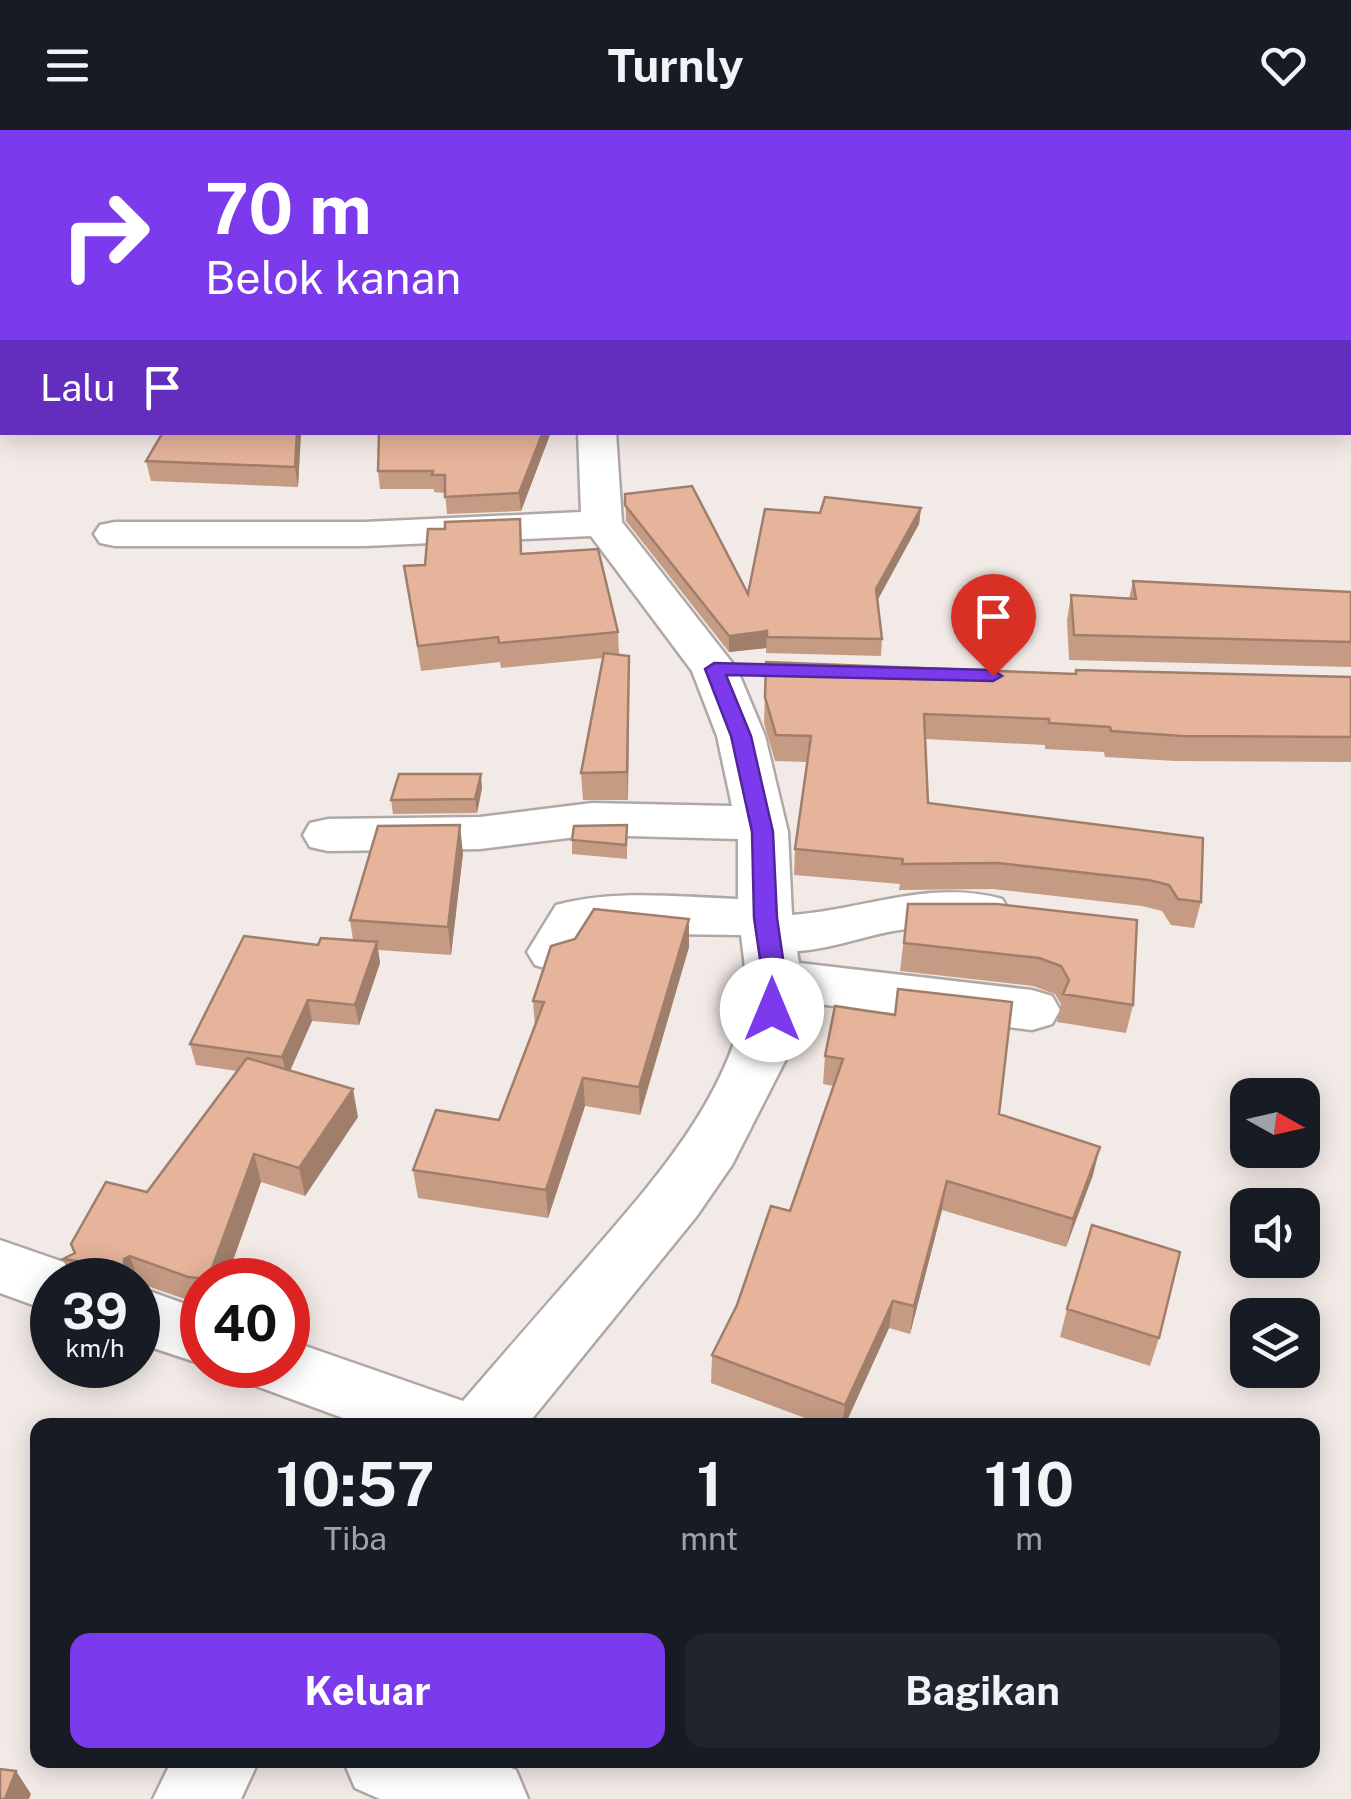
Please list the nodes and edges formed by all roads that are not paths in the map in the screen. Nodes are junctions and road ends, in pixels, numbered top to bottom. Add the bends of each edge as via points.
1 (596, 435) edge
2 (602, 523) junction
3 (115, 534) dead end
4 (761, 823) junction
5 (328, 835) dead end
6 (1030, 916) edge
7 (769, 944) junction
8 (554, 952) edge
9 (1032, 1010) dead end
10 (0, 1266) edge
11 (30, 1277) edge
12 (310, 1377) edge
13 (426, 1418) edge
14 (491, 1418) edge
15 (213, 1768) edge
16 (404, 1768) edge
17 (194, 1799) edge
18 (488, 1799) edge

1 - 2 street
2 - 3 street via 365,534
2 - 4 street via 734,669
4 - 5 street via 592,819 480,833
4 - 7 street
6 - 7 street via 905,911
7 - 8 street via 605,913 575,918
7 - 9 street
7 - 14 street via 772,1010 756,1061 711,1148
10 - 11 street
12 - 13 street
15 - 17 street
16 - 18 street

